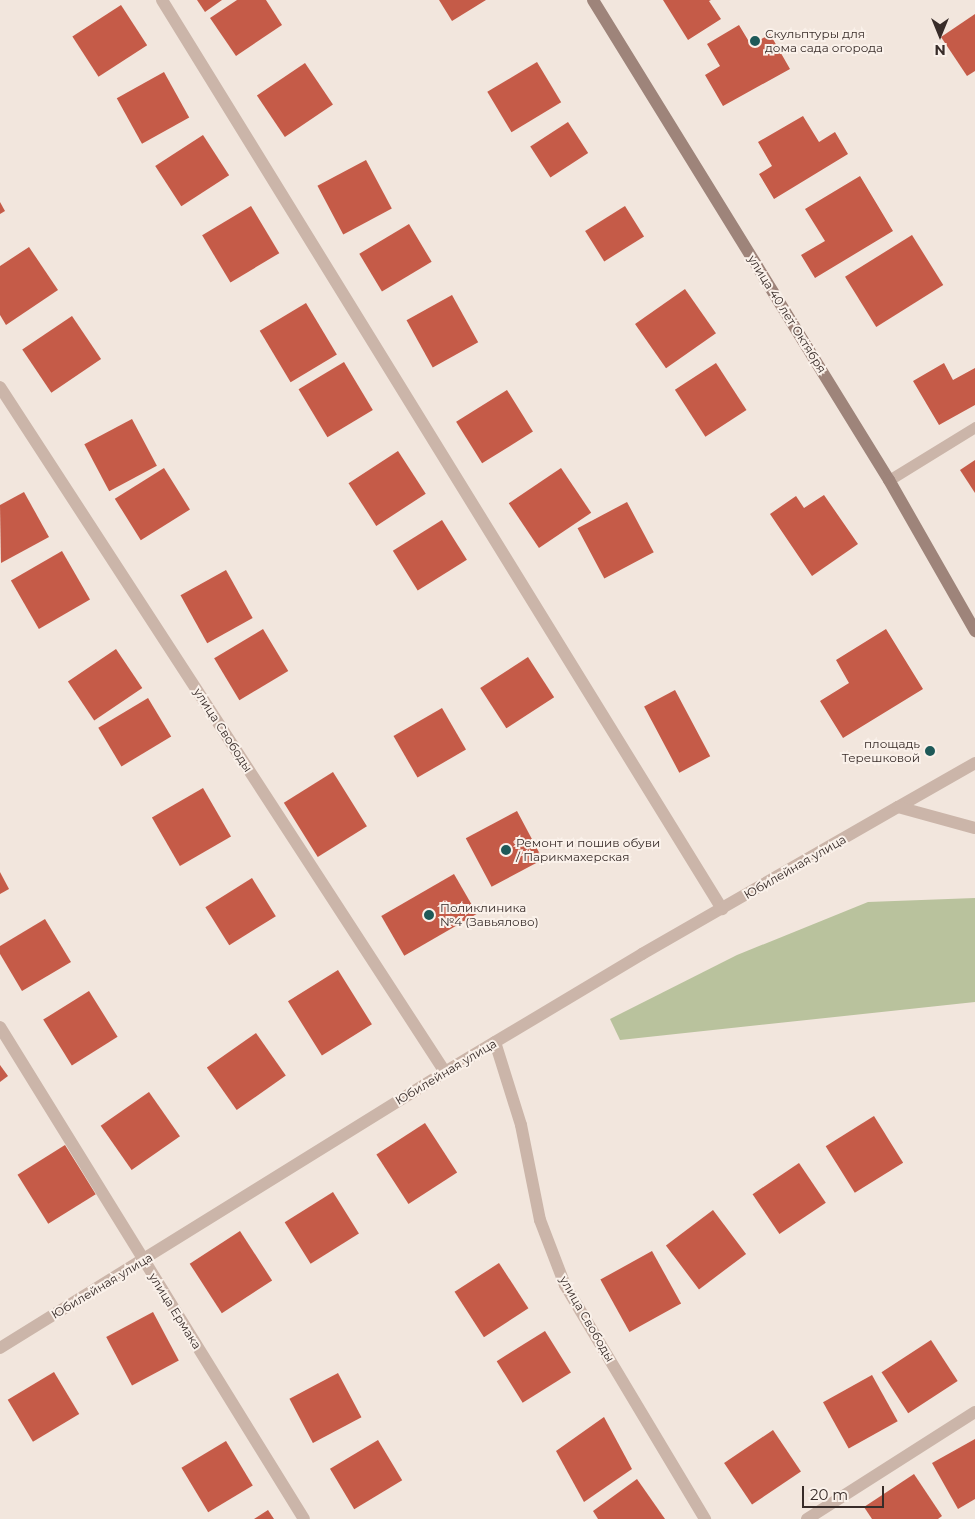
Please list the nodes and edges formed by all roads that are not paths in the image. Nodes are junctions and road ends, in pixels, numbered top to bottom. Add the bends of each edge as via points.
1 (162, 0) edge
2 (594, 0) edge
3 (0, 387) edge
4 (975, 427) edge
5 (889, 480) junction
6 (975, 630) edge
7 (975, 764) edge
8 (898, 807) junction
9 (975, 828) edge
10 (722, 908) junction
11 (0, 1026) edge
12 (495, 1042) junction
13 (445, 1072) junction
14 (144, 1261) junction
15 (0, 1348) edge
16 (975, 1412) edge
17 (304, 1519) edge
18 (705, 1519) edge
19 (807, 1519) edge

1 - 10 street
2 - 5 main road, улица 40 лет Октября
3 - 13 street, улица Свободы
4 - 5 lane
5 - 6 main road, улица 40 лет Октября
7 - 8 street, Юбилейная улица
8 - 9 street
8 - 10 street, Юбилейная улица
10 - 12 street, Юбилейная улица
11 - 14 street, улица Ермака
12 - 13 street, Юбилейная улица
12 - 18 street, улица Свободы via 521,1125 540,1220 565,1285
13 - 14 street, Юбилейная улица
14 - 15 street, Юбилейная улица
14 - 17 street, улица Ермака
16 - 19 street

